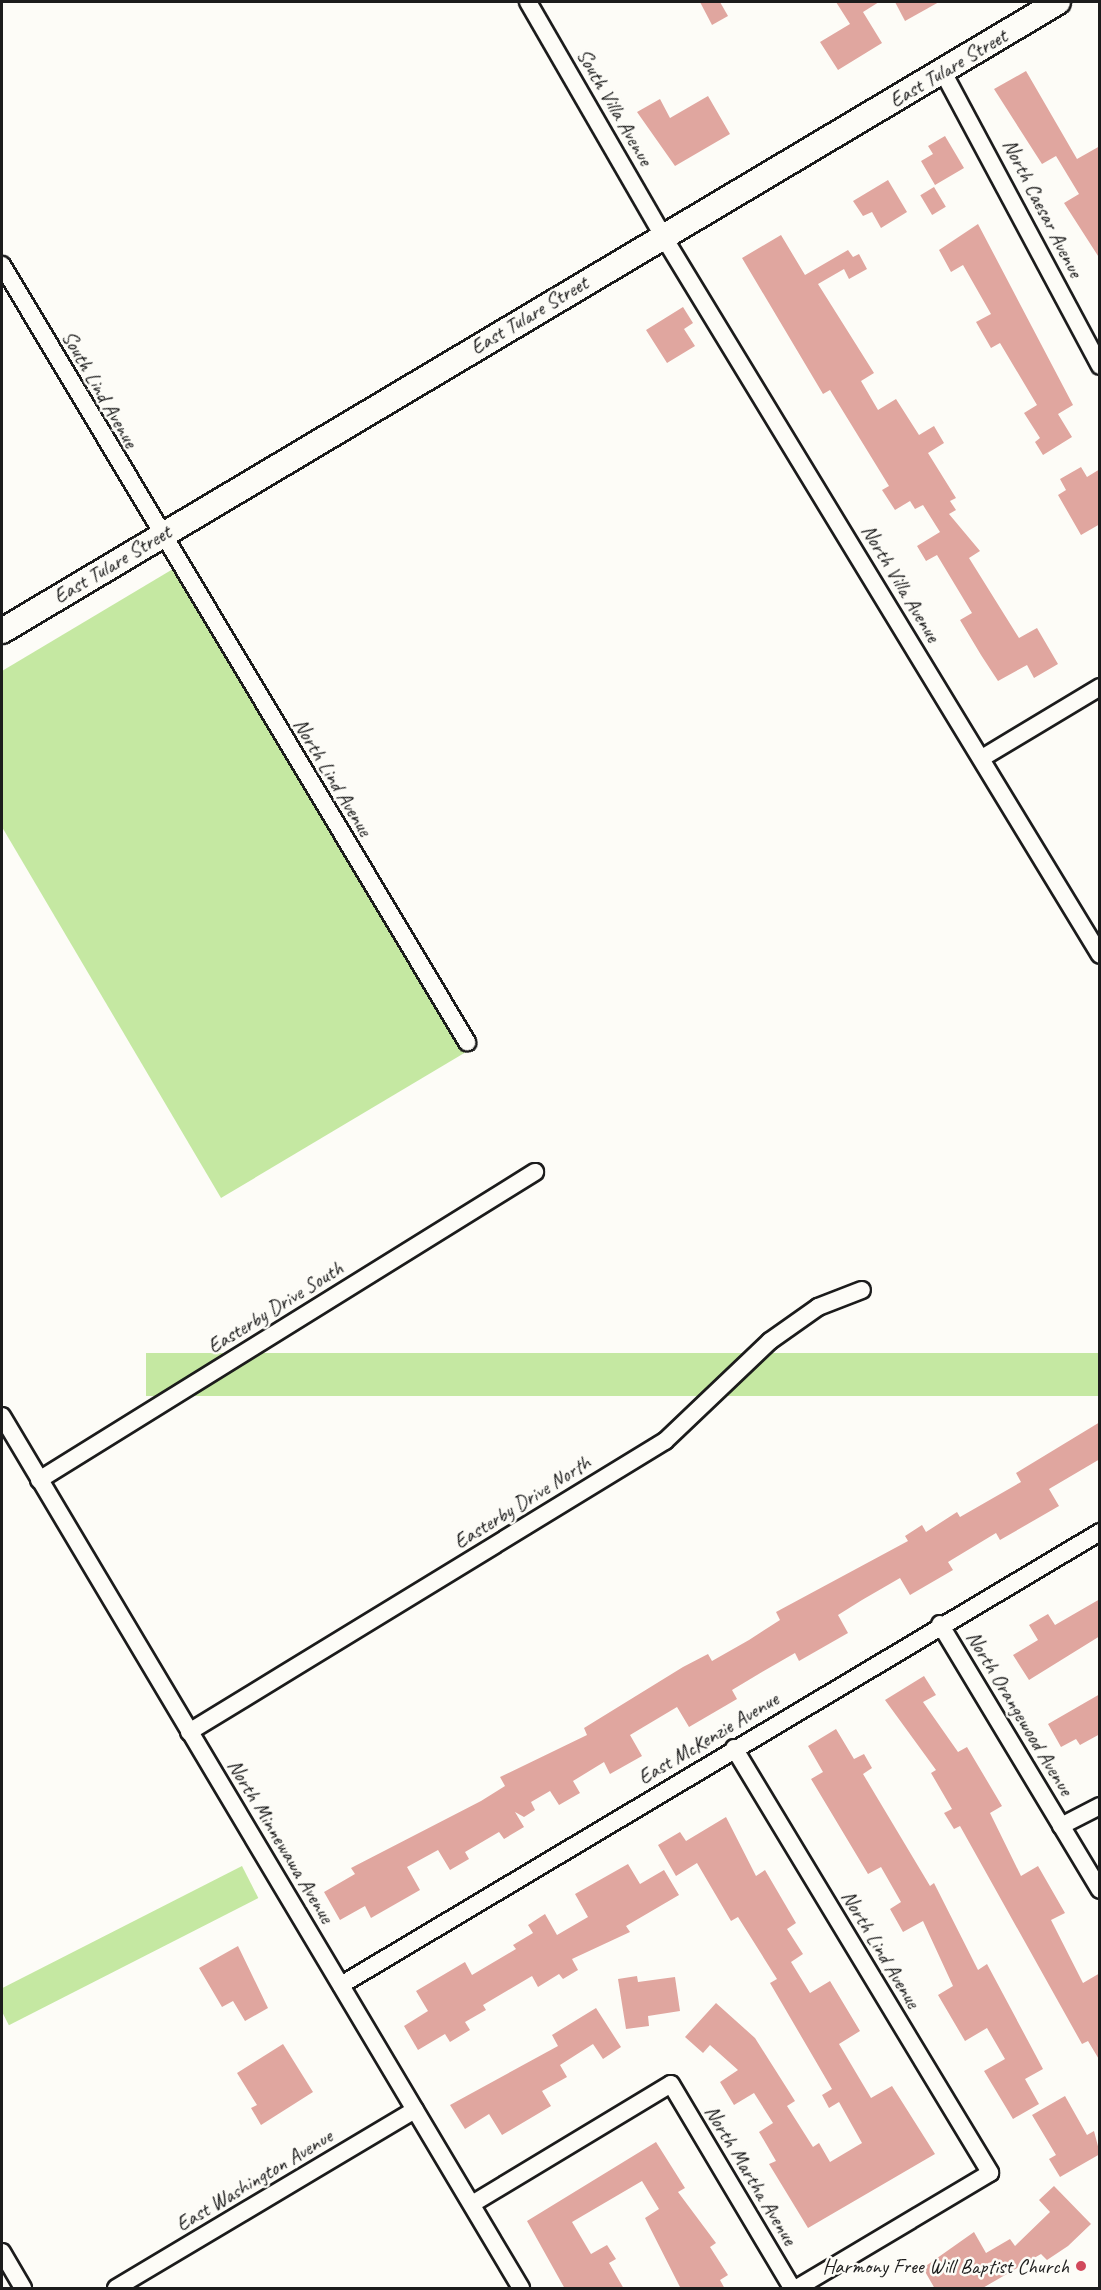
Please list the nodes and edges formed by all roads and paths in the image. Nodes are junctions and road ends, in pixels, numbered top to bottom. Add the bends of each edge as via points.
1 (528, 2) edge
2 (1058, 2) edge
3 (943, 72) junction
4 (663, 236) junction
5 (2, 264) edge
6 (1100, 366) edge
7 (160, 535) junction
8 (2, 631) edge
9 (1100, 687) edge
10 (982, 758) junction
11 (1100, 955) edge
12 (467, 1042) dead end
13 (535, 1172) dead end
14 (862, 1290) dead end
15 (2, 1416) edge
16 (39, 1480) junction
17 (1100, 1532) edge
18 (940, 1624) junction
19 (189, 1732) junction
20 (734, 1748) junction
21 (1100, 1806) edge
22 (1061, 1826) junction
23 (1100, 1890) edge
24 (342, 1985) junction
25 (415, 2110) junction
26 (472, 2204) junction
27 (2, 2252) edge
28 (23, 2289) edge
29 (116, 2289) edge
30 (521, 2289) edge
31 (795, 2289) edge

1 - 4 street, South Villa Avenue
2 - 3 main road, East Tulare Street
3 - 4 main road, East Tulare Street
3 - 6 street, North Caesar Avenue
4 - 7 main road, East Tulare Street
4 - 10 street, North Villa Avenue
5 - 7 street, South Lind Avenue
7 - 8 main road, East Tulare Street
7 - 12 street, North Lind Avenue
9 - 10 street
10 - 11 street, North Villa Avenue
13 - 16 street, Easterby Drive South
14 - 19 street, Easterby Drive North via 818,1307 770,1341 665,1441
15 - 16 street, North Minnewawa Avenue
16 - 19 street, North Minnewawa Avenue
17 - 18 street, East McKenzie Avenue
18 - 20 street, East McKenzie Avenue
18 - 22 street, North Orangewood Avenue
19 - 24 street, North Minnewawa Avenue
20 - 24 street, East McKenzie Avenue
20 - 31 street, North Lind Avenue via 990,2173
21 - 22 street, North Orangewood Avenue
22 - 23 street, North Orangewood Avenue
24 - 25 street, North Minnewawa Avenue
25 - 26 street, North Minnewawa Avenue
25 - 29 street, East Washington Avenue
26 - 30 street, North Minnewawa Avenue
26 - 31 street, North Martha Avenue via 671,2084
27 - 28 street

